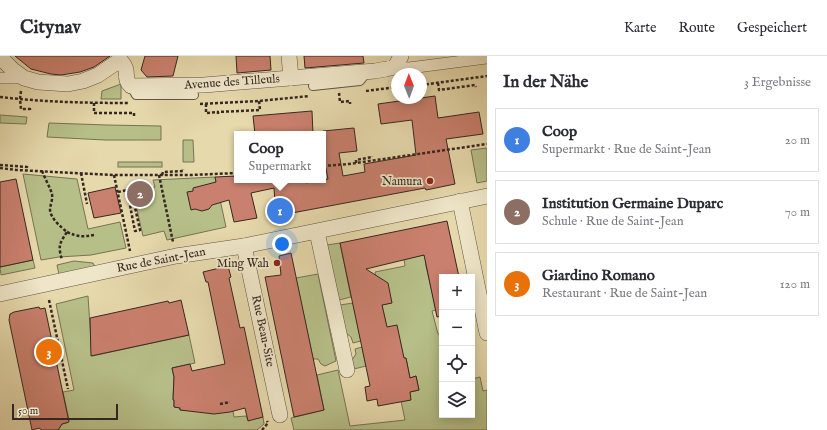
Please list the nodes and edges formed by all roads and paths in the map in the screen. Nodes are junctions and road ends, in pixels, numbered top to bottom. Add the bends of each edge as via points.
1 (289, 56) edge
2 (0, 58) edge
3 (122, 58) edge
4 (487, 58) edge
5 (398, 61) edge
6 (368, 72) junction
7 (487, 76) edge
8 (0, 78) edge
9 (24, 78) junction
10 (291, 78) junction
11 (438, 83) junction
12 (427, 84) edge
13 (131, 86) junction
14 (313, 86) dead end
15 (476, 87) dead end
16 (339, 93) dead end
17 (194, 94) dead end
18 (20, 99) dead end
19 (259, 101) dead end
20 (94, 103) dead end
21 (206, 104) dead end
22 (350, 104) dead end
23 (30, 112) dead end
24 (134, 116) dead end
25 (487, 144) edge
26 (372, 156) dead end
27 (356, 163) junction
28 (0, 165) edge
29 (27, 165) dead end
30 (326, 166) edge
31 (0, 168) edge
32 (183, 169) dead end
33 (42, 171) junction
34 (81, 173) junction
35 (234, 173) edge
36 (114, 175) junction
37 (158, 175) junction
38 (162, 175) junction
39 (118, 192) junction
40 (134, 194) dead end
41 (487, 196) edge
42 (460, 202) junction
43 (87, 204) dead end
44 (67, 232) junction
45 (317, 232) junction
46 (94, 235) dead end
47 (173, 242) dead end
48 (244, 246) junction
49 (130, 251) dead end
50 (62, 260) dead end
51 (0, 294) edge
52 (49, 300) dead end
53 (487, 333) edge
54 (347, 370) dead end
55 (68, 390) dead end
56 (230, 402) dead end
57 (220, 404) dead end
58 (274, 417) joint
59 (262, 430) edge

1 - 10 street
2 - 9 street
3 - 9 street via 98,75 83,81 68,84 38,82
3 - 13 street via 126,80
4 - 5 street, Avenue des Tilleuls via 409,68
5 - 6 street, Avenue des Tilleuls via 386,69
6 - 10 street, Avenue des Tilleuls
6 - 14 lane via 360,81
7 - 11 path
8 - 9 street
10 - 13 street, Avenue des Tilleuls via 204,85
11 - 12 path
11 - 15 path via 439,90 475,85
13 - 17 lane via 136,95
16 - 22 path via 340,102 350,101
18 - 23 path via 21,109 30,109
19 - 21 path via 260,110 218,113 206,113
20 - 24 path via 94,113 134,113
25 - 27 path
26 - 27 path via 356,160
27 - 30 path
28 - 29 path
31 - 33 path
32 - 38 path via 163,172
33 - 34 path
33 - 44 path via 52,195 52,215
34 - 36 path
34 - 43 path
35 - 38 path
36 - 37 path
36 - 39 path
37 - 38 path
37 - 47 path
39 - 40 path via 126,190 135,231 140,230
39 - 49 path
41 - 42 street, Rue de Saint-Jean
42 - 45 street, Rue de Saint-Jean
42 - 53 street
44 - 46 path via 75,236
44 - 50 path via 59,250
45 - 48 street, Rue de Saint-Jean
45 - 54 street
48 - 51 street, Rue de Saint-Jean via 176,256
48 - 58 street, Rue Beau-Site
52 - 55 path
56 - 57 path
58 - 59 path

